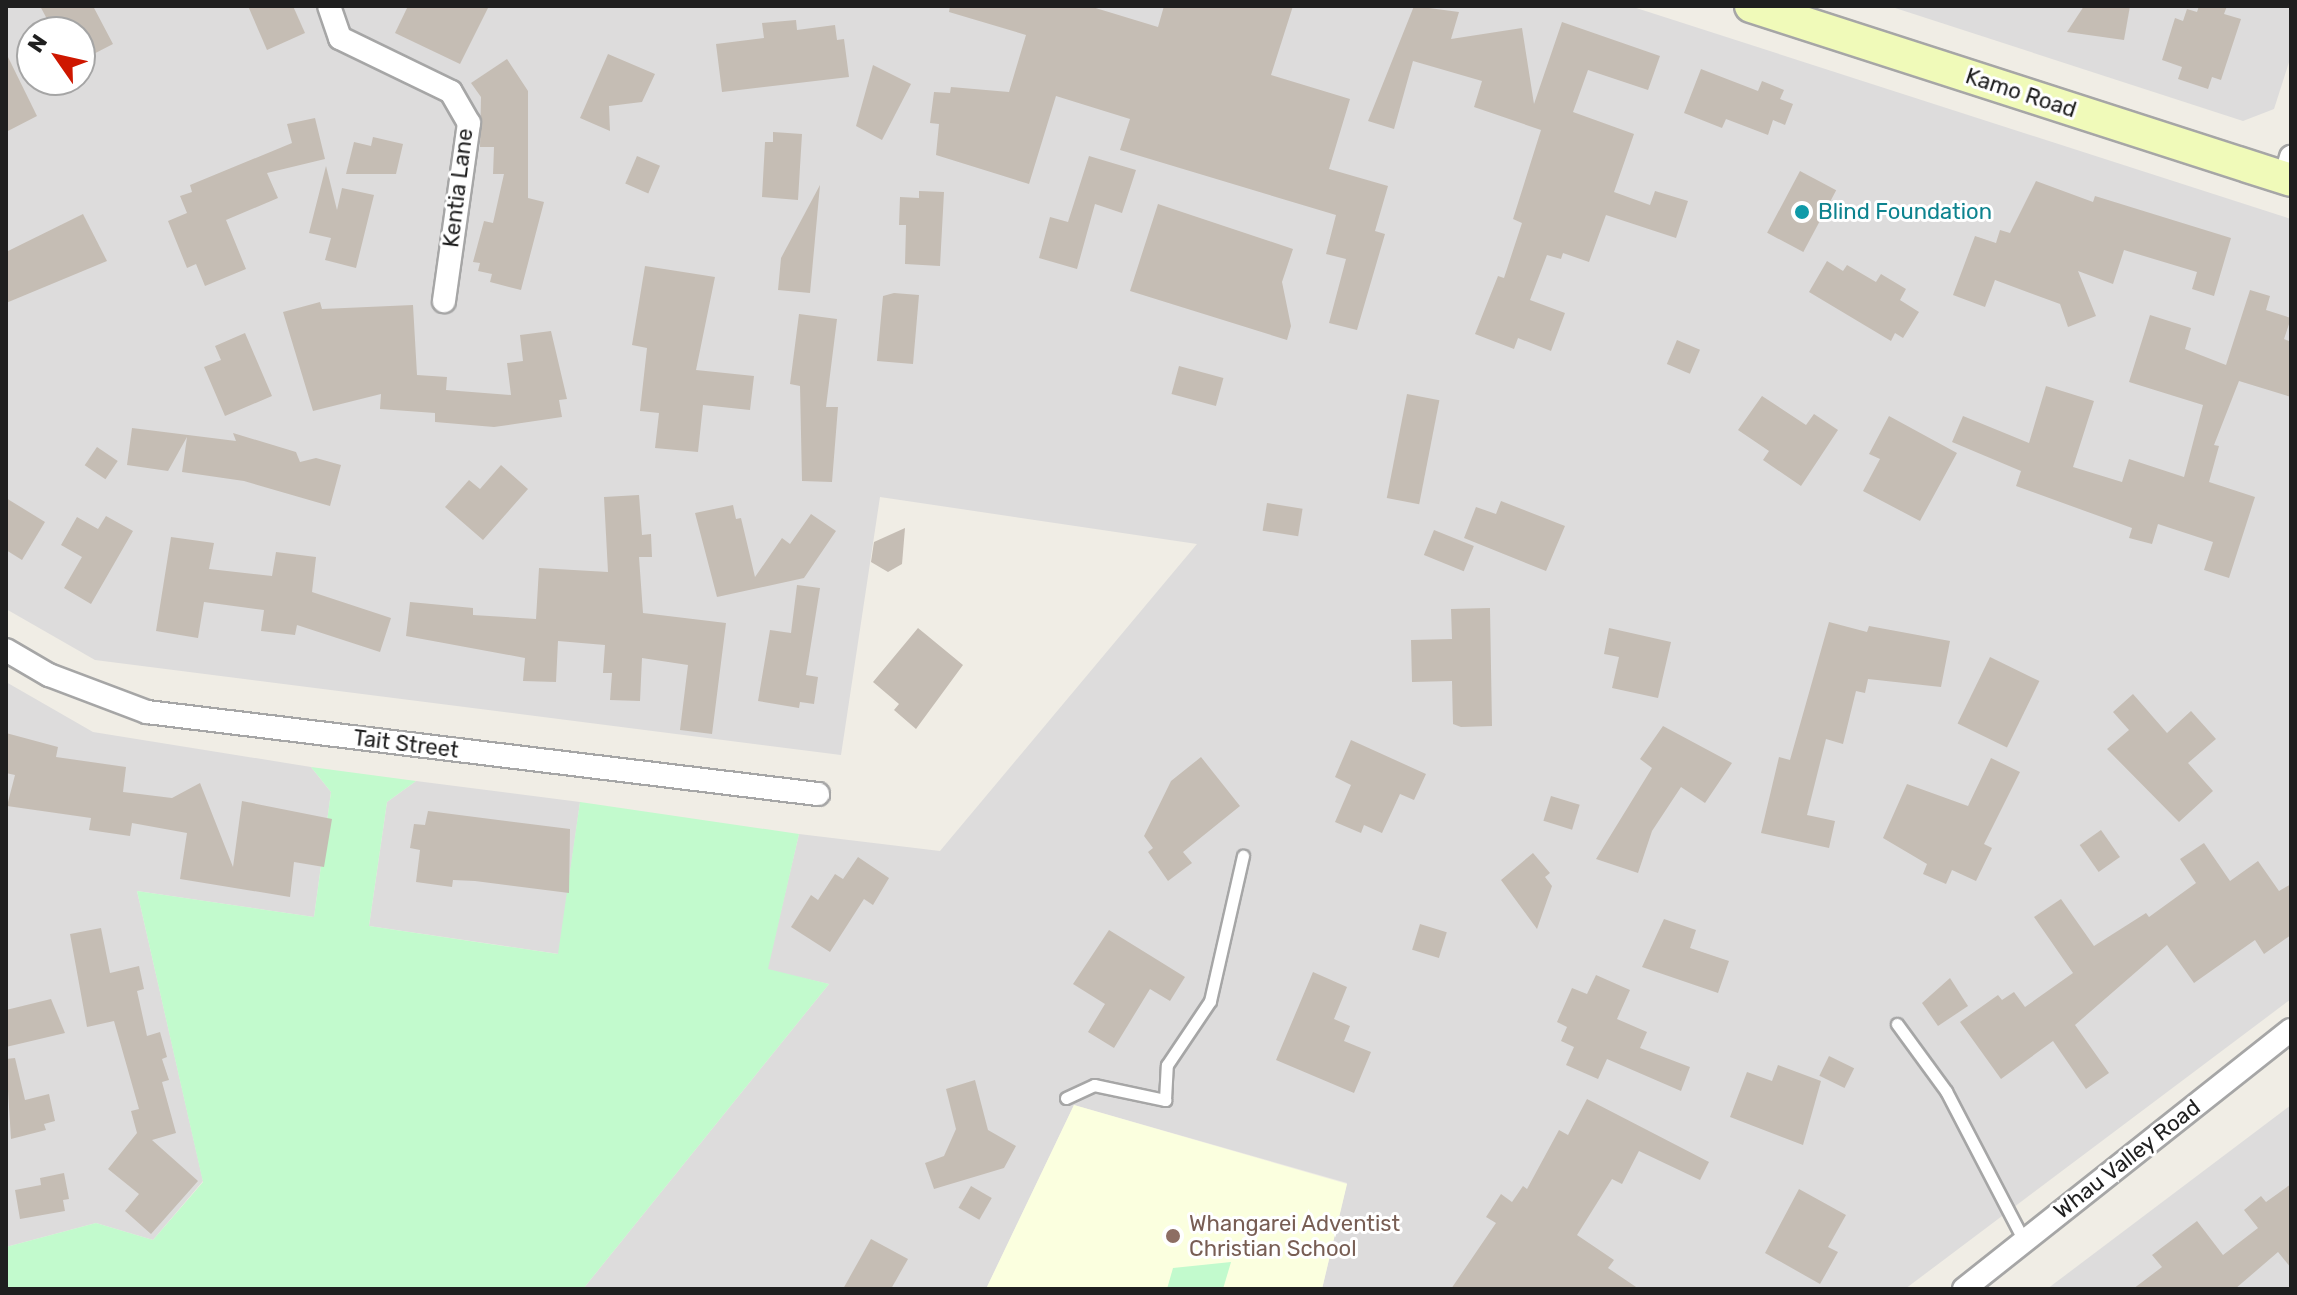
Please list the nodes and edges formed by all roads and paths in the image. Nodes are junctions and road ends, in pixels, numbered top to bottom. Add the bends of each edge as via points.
1 (329, 6) edge
2 (1766, 8) edge
3 (2289, 172) edge
4 (444, 301) dead end
5 (6, 650) edge
6 (818, 794) dead end
7 (1243, 856) dead end
8 (1897, 1024) dead end
9 (2291, 1030) edge
10 (1066, 1098) dead end
11 (2024, 1241) junction
12 (1964, 1289) edge

1 - 4 street, Kentia Lane via 340,38 451,92 469,123
2 - 3 main road, Kamo Road
5 - 6 street, Tait Street via 49,675 147,712
7 - 10 lane via 1210,1001 1171,1056 1163,1079 1165,1100 1094,1085
8 - 11 lane via 1946,1091
9 - 11 street, Whau Valley Road
11 - 12 street, Whau Valley Road

